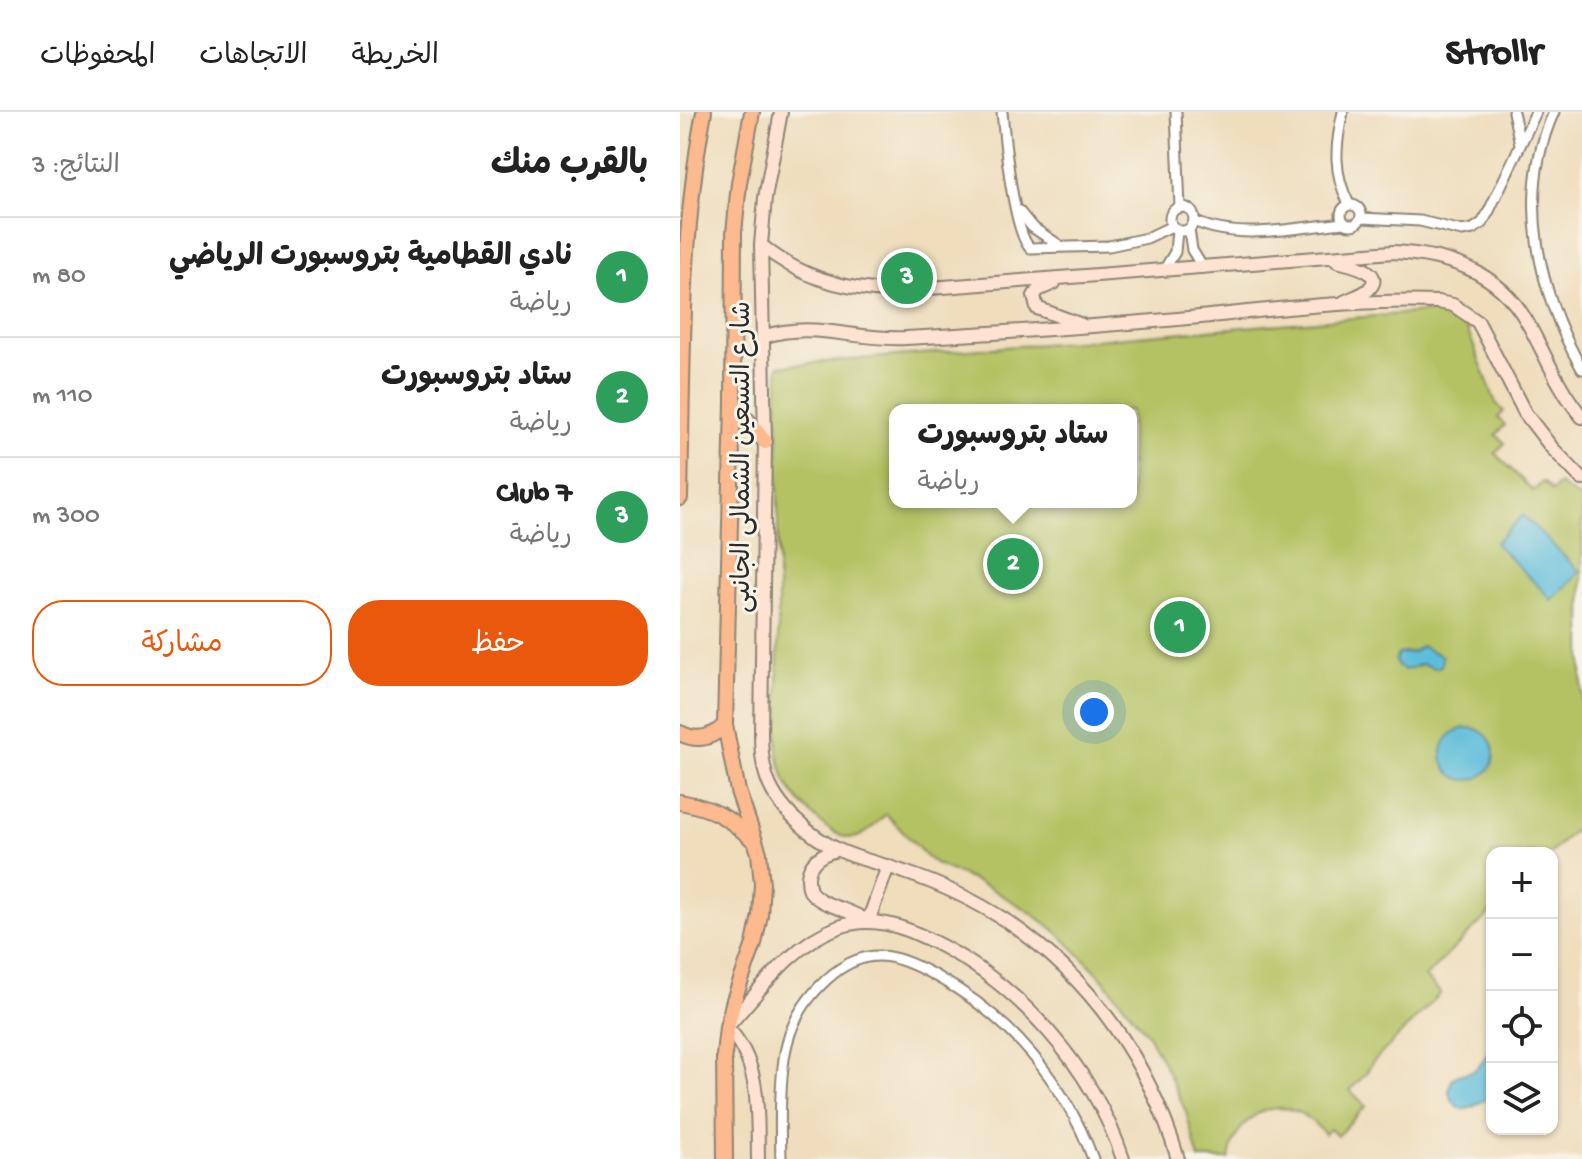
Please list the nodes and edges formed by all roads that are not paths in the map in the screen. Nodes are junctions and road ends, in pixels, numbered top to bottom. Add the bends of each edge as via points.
1 (704, 112) edge
2 (752, 112) edge
3 (781, 112) edge
4 (1002, 112) edge
5 (1176, 112) edge
6 (1343, 112) edge
7 (1513, 112) edge
8 (1536, 112) edge
9 (1554, 112) edge
10 (1521, 145) junction
11 (685, 188) edge
12 (1349, 204) junction
13 (1016, 208) junction
14 (1180, 208) junction
15 (1361, 218) junction
16 (1345, 223) junction
17 (1191, 225) junction
18 (1032, 227) junction
19 (1175, 228) junction
20 (1022, 237) junction
21 (1046, 238) junction
22 (761, 245) junction
23 (1065, 248) junction
24 (1037, 250) junction
25 (1320, 258) junction
26 (1203, 268) junction
27 (1164, 270) junction
28 (1064, 279) junction
29 (1337, 305) junction
30 (1089, 327) junction
31 (763, 337) junction
32 (1582, 369) edge
33 (733, 402) junction
34 (681, 410) edge
35 (1582, 417) edge
36 (765, 442) junction
37 (1582, 479) edge
38 (680, 498) edge
39 (725, 725) junction
40 (680, 733) edge
41 (680, 802) edge
42 (755, 842) junction
43 (837, 850) junction
44 (888, 866) junction
45 (868, 922) junction
46 (727, 1027) junction
47 (725, 1159) edge
48 (758, 1159) edge
49 (781, 1159) edge
50 (1093, 1159) edge
51 (1123, 1159) edge
52 (1178, 1159) edge

1 - 11 main road
2 - 33 main road via 734,233
3 - 22 street, شارع التسعين الشمالى الجانبى
4 - 13 street
5 - 14 street
6 - 12 street via 1336,166
7 - 10 street
8 - 10 street
9 - 32 street via 1537,162 1534,221 1550,294
10 - 15 street via 1488,213 1473,229
11 - 34 main road
12 - 15 street via 1357,206
12 - 16 street via 1342,211
13 - 18 street
13 - 20 street
14 - 17 street via 1189,209
14 - 19 street via 1170,217
15 - 16 street
16 - 17 street via 1235,233
17 - 19 street
17 - 26 street via 1192,250
18 - 20 street
18 - 21 street
19 - 23 street via 1132,242
19 - 27 street via 1175,252
20 - 24 street
21 - 23 street
21 - 24 street
22 - 28 street via 808,275 868,290
22 - 31 street, شارع التسعين الشمالى الجانبى
23 - 24 street
25 - 26 street
25 - 29 street via 1359,266 1372,275 1367,290
25 - 35 street via 1393,252 1470,267 1499,288 1524,317
26 - 27 street
27 - 28 street
28 - 30 street via 1038,290 1034,302 1043,312
29 - 30 street
29 - 37 street via 1438,302 1467,312 1486,335 1525,413
30 - 31 street via 890,339 796,329
31 - 36 street, شارع التسعين الشمالى الجانبى
33 - 36 main road
33 - 39 main road
34 - 38 main road
36 - 43 street, شارع التسعين الشمالى الجانبى via 761,753 778,800
39 - 40 main road via 707,737
39 - 42 main road
41 - 42 main road via 713,810
42 - 46 main road via 762,884 760,915
43 - 44 street
43 - 45 street via 811,863 810,891
44 - 45 street
44 - 52 street via 976,903 1062,966 1130,1049 1163,1113
45 - 46 street via 841,926 795,953
45 - 51 street via 899,926 937,943 1013,994 1085,1079
46 - 47 main road
46 - 48 street via 753,1072
49 - 50 street via 786,1046 798,1013 840,969 880,955 903,960 965,991 1005,1026 1058,1090

